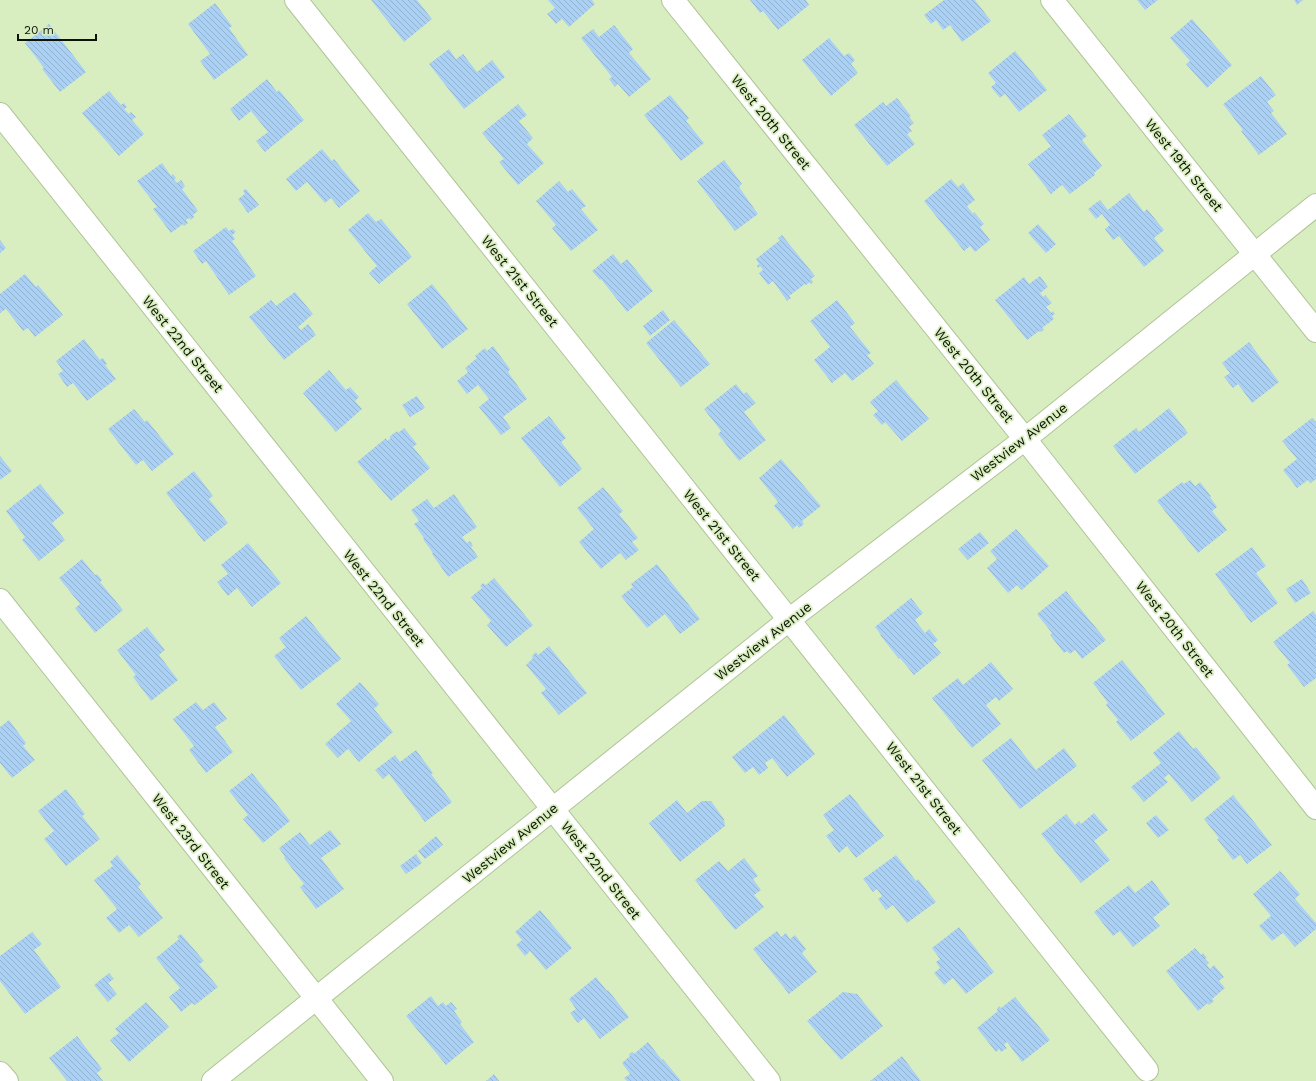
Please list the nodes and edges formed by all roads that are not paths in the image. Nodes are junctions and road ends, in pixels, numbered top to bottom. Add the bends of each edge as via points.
1 (296, 0) edge
2 (673, 0) edge
3 (1052, 0) edge
4 (0, 114) edge
5 (1316, 205) edge
6 (1255, 253) junction
7 (1316, 331) edge
8 (1025, 439) junction
9 (0, 600) edge
10 (790, 619) junction
11 (1316, 808) edge
12 (553, 809) junction
13 (316, 998) junction
14 (1147, 1070) dead end
15 (0, 1073) edge
16 (7, 1081) edge
17 (213, 1081) edge
18 (382, 1081) edge
19 (769, 1081) edge

1 - 10 street, West 21st Street
2 - 8 street, West 20th Street
3 - 6 street, West 19th Street
4 - 12 street, West 22nd Street
5 - 6 street, Westview Avenue
6 - 7 street, West 19th Street
6 - 8 street, Westview Avenue
8 - 10 street, Westview Avenue
8 - 11 street, West 20th Street
9 - 13 street, West 23rd Street
10 - 12 street, Westview Avenue
10 - 14 street, West 21st Street
12 - 13 street, Westview Avenue
12 - 19 street, West 22nd Street
13 - 17 street, Westview Avenue
13 - 18 street, West 23rd Street
15 - 16 street

